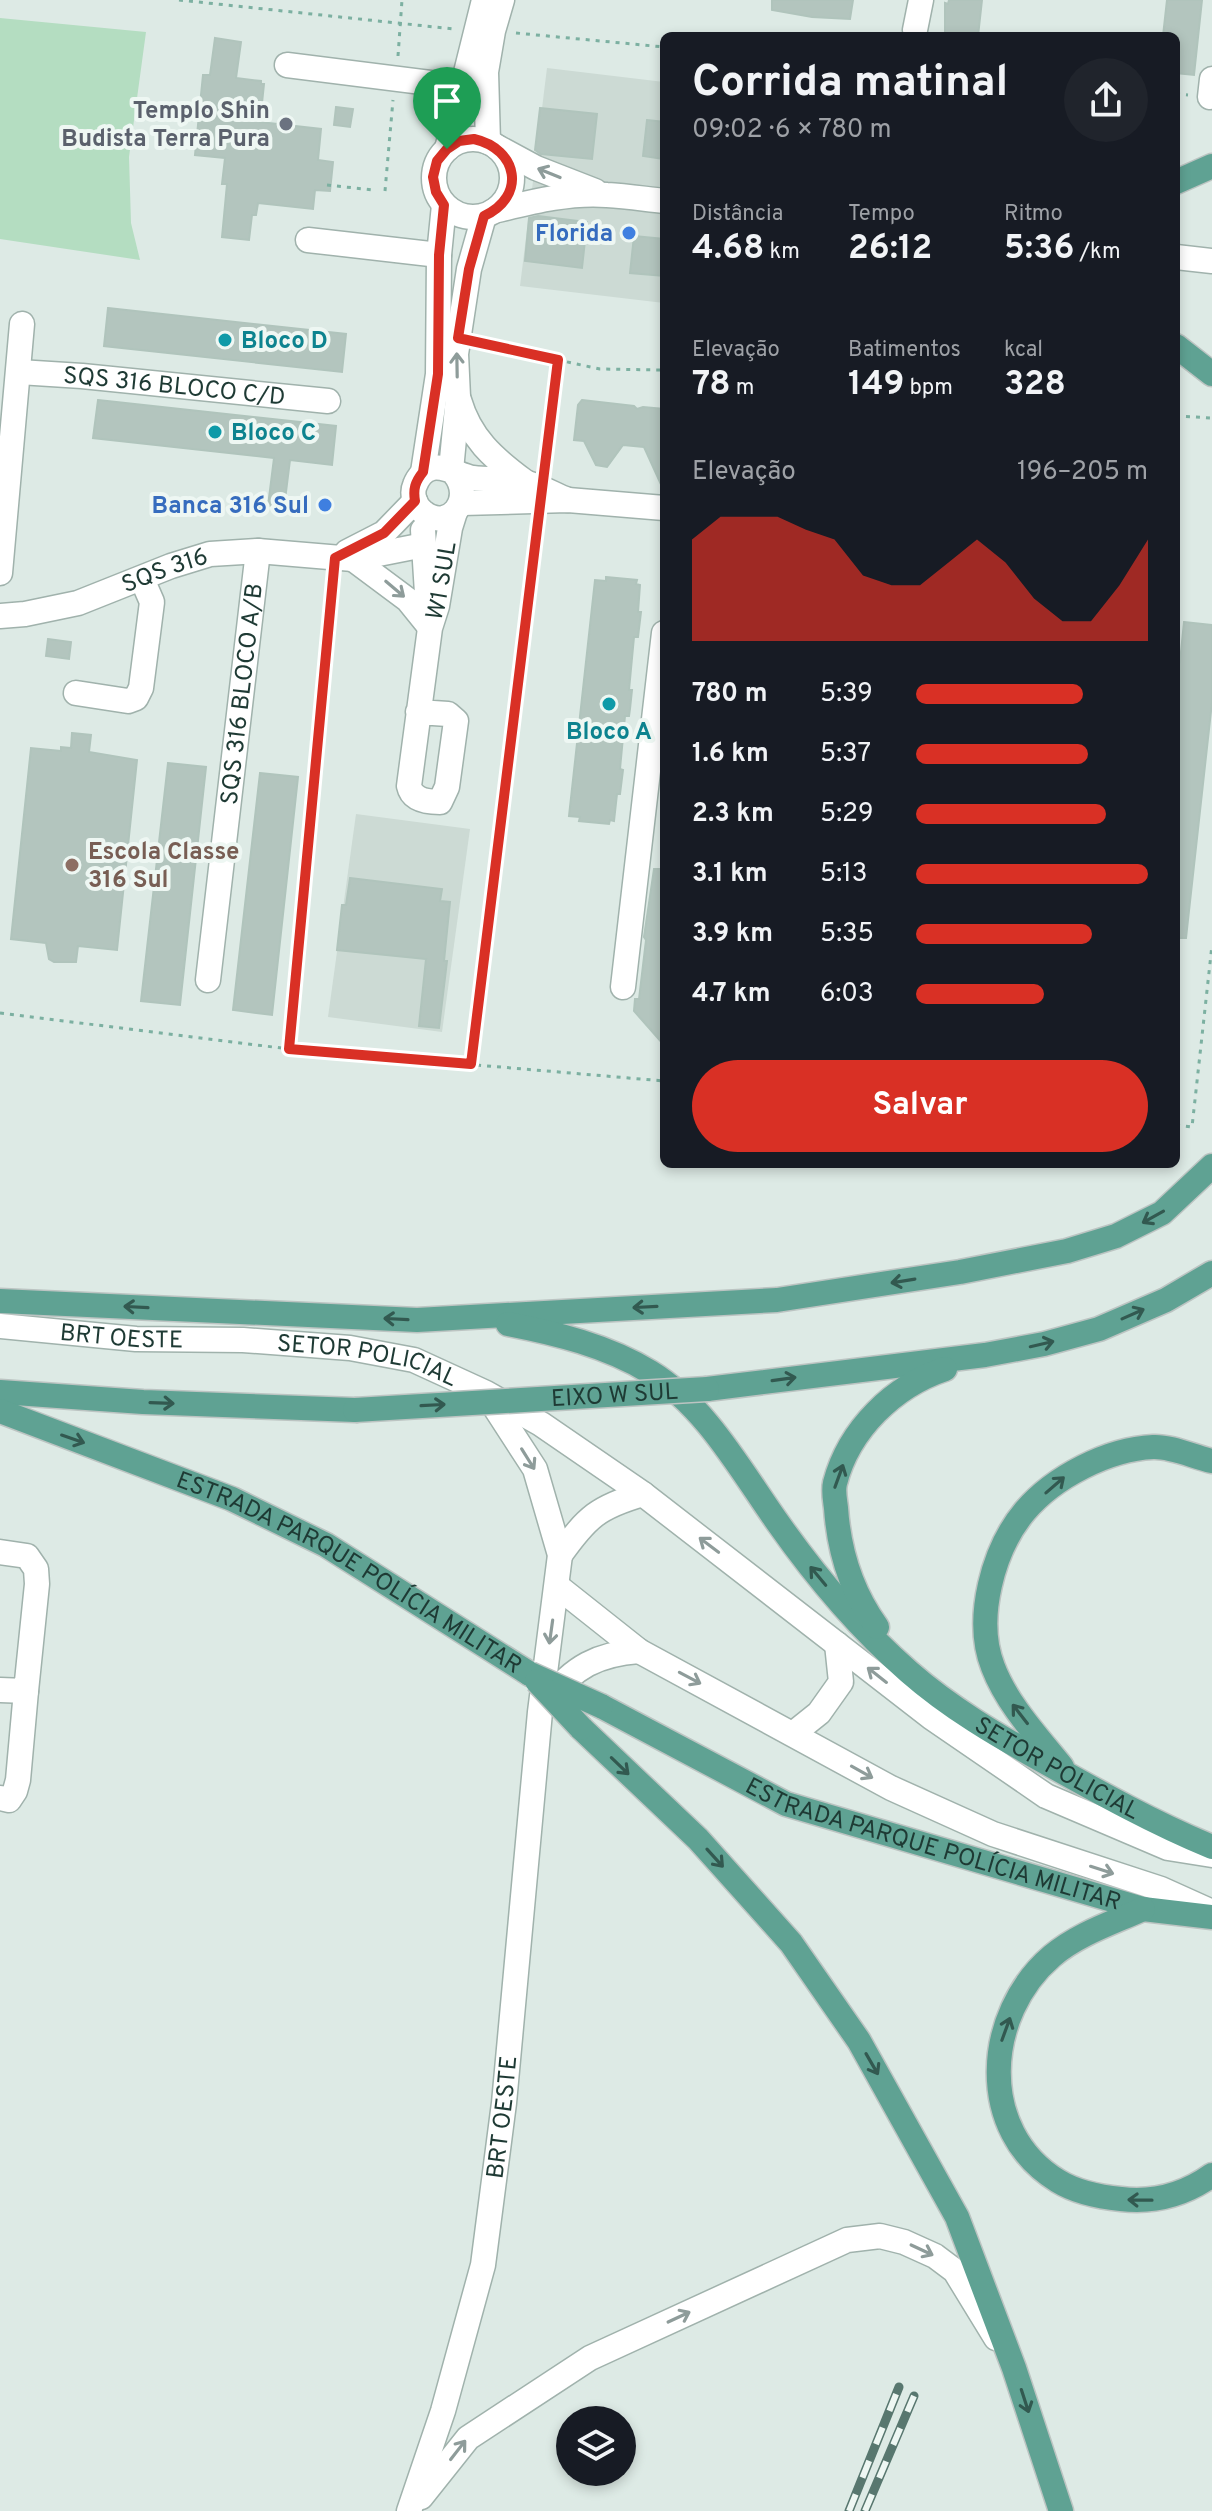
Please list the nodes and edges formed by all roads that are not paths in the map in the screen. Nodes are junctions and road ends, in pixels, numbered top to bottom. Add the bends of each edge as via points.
1 (484, 0) edge
2 (502, 0) edge
3 (921, 0) edge
4 (915, 30) dead end
5 (484, 31) junction
6 (287, 65) dead end
7 (462, 87) junction
8 (492, 144) junction
9 (447, 149) junction
10 (1212, 166) edge
11 (1180, 180) edge
12 (605, 194) junction
13 (660, 201) edge
14 (444, 205) junction
15 (489, 213) junction
16 (308, 240) dead end
17 (439, 255) junction
18 (1180, 257) edge
19 (1212, 261) edge
20 (22, 324) dead end
21 (1180, 349) edge
22 (19, 372) junction
23 (1212, 374) edge
24 (458, 397) junction
25 (328, 401) dead end
26 (423, 472) junction
27 (453, 472) junction
28 (535, 476) junction
29 (568, 500) junction
30 (418, 506) junction
31 (459, 507) junction
32 (660, 508) edge
33 (424, 545) junction
34 (258, 551) junction
35 (344, 558) junction
36 (0, 573) edge
37 (142, 579) junction
38 (0, 616) edge
39 (430, 628) junction
40 (660, 668) edge
41 (76, 693) dead end
42 (418, 712) dead end
43 (208, 980) dead end
44 (623, 987) dead end
45 (1212, 1166) edge
46 (1212, 1273) edge
47 (0, 1301) edge
48 (474, 1317) junction
49 (0, 1326) edge
50 (243, 1340) joint
51 (985, 1355) junction
52 (0, 1392) edge
53 (486, 1393) junction
54 (0, 1411) edge
55 (1212, 1461) edge
56 (643, 1494) junction
57 (0, 1552) edge
58 (560, 1555) junction
59 (557, 1586) junction
60 (837, 1644) junction
61 (639, 1651) junction
62 (910, 1673) junction
63 (530, 1674) junction
64 (0, 1690) edge
65 (26, 1691) junction
66 (540, 1712) junction
67 (794, 1733) junction
68 (1068, 1775) junction
69 (0, 1798) edge
70 (1212, 1847) edge
71 (1212, 1855) edge
72 (1143, 1909) junction
73 (1212, 1915) edge
74 (1212, 2175) edge
75 (1014, 2368) junction
76 (409, 2511) edge
77 (1061, 2511) edge

1 - 5 street
2 - 5 street
3 - 4 street
5 - 7 street
5 - 8 street
6 - 7 street
7 - 9 street
8 - 9 street via 474,139
12 -> 8 street via 536,168
8 - 15 street via 506,158 511,187
9 - 14 street via 433,177
10 - 11 main road
12 - 13 street
12 - 15 street via 541,200
14 - 15 street via 462,216
14 - 17 street
24 -> 15 street via 456,354 469,269
16 - 17 street
17 - 26 street via 438,374
18 - 19 street
20 - 22 street
21 - 23 main road
22 - 25 street, SQS 316 BLOCO C/D
22 - 36 street
24 - 27 street
24 - 28 street via 483,447
26 - 27 street
26 - 30 street via 413,491
27 - 28 street via 472,477
27 - 31 street via 464,492
28 - 29 street
29 - 31 street
29 - 32 street
30 - 31 street via 432,517 444,517
30 - 33 street, W1 SUL
30 - 35 street
31 - 39 street, W1 SUL
33 - 35 street, SQS 316
33 - 39 street, W1 SUL
34 - 35 street, SQS 316
34 - 37 street, SQS 316 via 210,554
34 - 43 street, SQS 316 BLOCO A/B
35 -> 39 street via 408,600
37 - 38 street, SQS 316 via 78,603
37 - 41 street via 152,602 136,698
39 - 42 street
40 - 44 street
45 -> 48 main road via 1162,1213 1116,1236 1067,1251 777,1300
51 -> 46 main road, EIXO W SUL via 1099,1329
48 -> 47 main road via 417,1320
62 -> 48 main road via 811,1568 685,1400 651,1372 606,1351
49 - 50 street, BRT OESTE via 136,1339
50 - 53 street, SETOR POLICIAL via 350,1348 414,1360
52 -> 51 main road, EIXO W SUL, bridge via 355,1410 707,1389
62 -> 51 main road via 849,1578 838,1537 834,1486 855,1440 895,1394 919,1378
53 - 56 street
53 -> 58 street, BRT OESTE via 535,1469
54 -> 63 main road, ESTRADA PARQUE POLÍCIA MILITAR via 232,1499 326,1545
68 -> 55 main road via 1011,1702 992,1665 984,1616 996,1561 1025,1511 1070,1473 1112,1454 1155,1446
56 - 58 street via 610,1504 580,1527
60 -> 56 street
57 - 65 street via 27,1556 36,1569
58 - 59 street, BRT OESTE
59 - 61 street
59 -> 66 street, BRT OESTE
60 - 67 street via 841,1682 819,1713
71 -> 60 street via 1168,1848 1046,1796
61 - 66 street via 580,1666
61 -> 67 street
62 - 68 main road, SETOR POLICIAL via 989,1731
63 - 72 main road, ESTRADA PARQUE POLÍCIA MILITAR, bridge via 786,1804
63 -> 75 main road, bridge via 698,1839 791,1943 859,2041 957,2217
64 - 65 street
65 - 69 street via 18,1780 9,1800
66 - 76 street, BRT OESTE via 504,2103 483,2265
67 -> 73 street via 891,1788 993,1834 1161,1889
68 - 70 main road, SETOR POLICIAL via 1163,1827
72 - 73 main road, ESTRADA PARQUE POLÍCIA MILITAR
74 -> 72 main road via 1148,2202 1099,2197 1058,2182 1031,2159 1010,2128 997,2080 1001,2041 1018,1995 1051,1957 1081,1936
76 -> 75 street via 468,2438 590,2358 847,2240 880,2236 904,2242 955,2271
75 -> 77 main road

